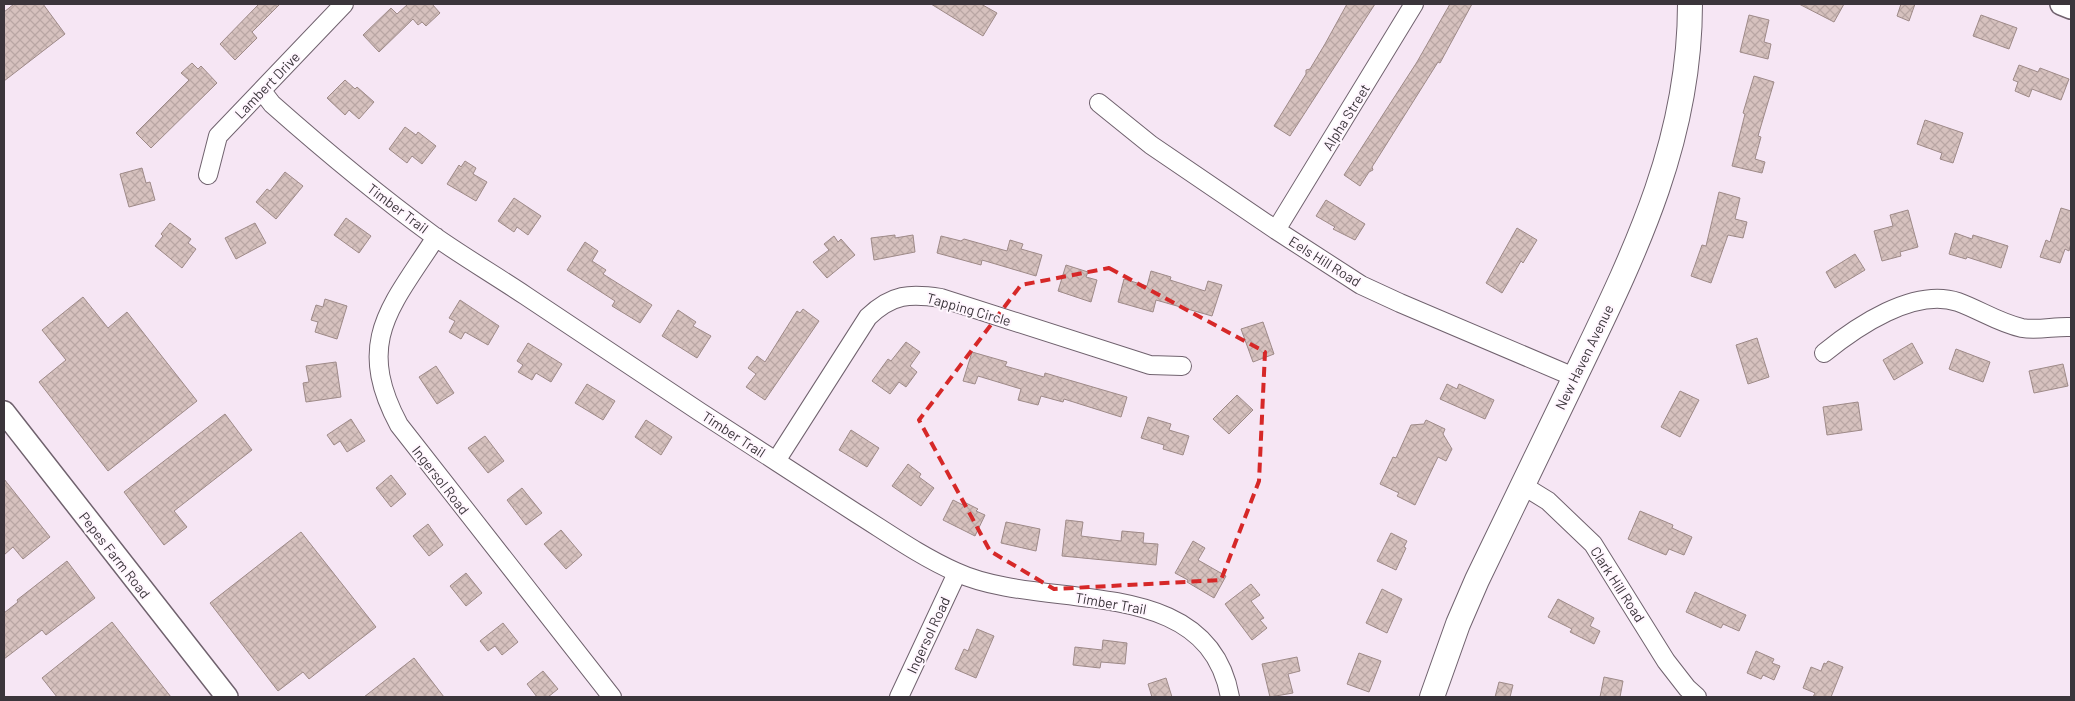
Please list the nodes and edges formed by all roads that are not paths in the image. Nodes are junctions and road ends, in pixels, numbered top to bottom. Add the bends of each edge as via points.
1 (344, 4) edge
2 (1414, 4) edge
3 (1690, 4) edge
4 (2061, 4) edge
5 (2071, 8) edge
6 (262, 91) junction
7 (1099, 103) dead end
8 (208, 175) dead end
9 (1276, 230) junction
10 (436, 237) junction
11 (2071, 327) edge
12 (1824, 354) dead end
13 (1182, 366) dead end
14 (1574, 377) junction
15 (4, 412) edge
16 (776, 461) junction
17 (1522, 485) junction
18 (957, 573) junction
19 (1689, 694) edge
20 (227, 697) edge
21 (612, 697) edge
22 (899, 697) edge
23 (1230, 697) edge
24 (1432, 697) edge

1 - 6 street, Lambert Drive
2 - 9 street, Alpha Street
3 - 14 main road, New Haven Avenue via 1686,78 1671,150 1640,236
4 - 5 street
6 - 8 street, Lambert Drive via 218,136
6 - 10 street, Timber Trail via 272,104 353,173
7 - 9 street, Eels Hill Road via 1151,145
9 - 14 street, Eels Hill Road via 1361,285
10 - 16 street, Timber Trail
10 - 21 street, Ingersol Road via 389,311 381,330 378,351 382,390 399,425
11 - 12 street via 2023,328 1958,302 1936,298 1887,313 1843,338
13 - 16 street, Tapping Circle via 1150,364 942,298 899,297 888,301 868,317
14 - 17 main road, New Haven Avenue
15 - 20 street, Pepes Farm Road
16 - 18 street, Timber Trail
17 - 19 street, Clark Hill Road via 1548,501 1593,544
17 - 24 main road, New Haven Avenue via 1458,624
18 - 22 street, Ingersol Road
18 - 23 street, Timber Trail via 1017,590 1116,602 1164,615 1191,630 1212,651 1224,673

